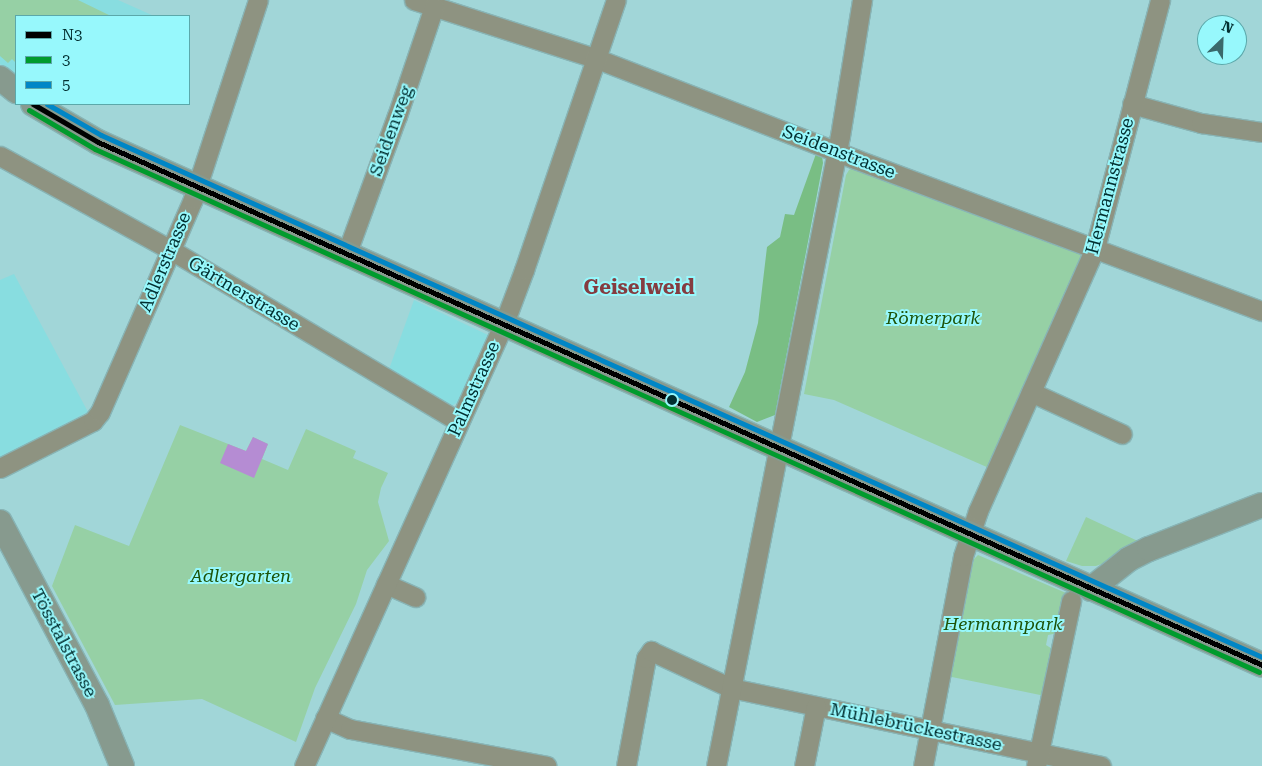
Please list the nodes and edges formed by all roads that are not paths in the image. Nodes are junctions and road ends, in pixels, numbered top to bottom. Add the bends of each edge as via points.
1 (258, 0) edge
2 (414, 0) edge
3 (616, 0) edge
4 (862, 0) edge
5 (1160, 0) edge
6 (434, 6) junction
7 (595, 58) junction
8 (0, 78) edge
9 (0, 84) edge
10 (15, 91) edge
11 (15, 92) edge
12 (1132, 104) junction
13 (35, 105) edge
14 (1262, 132) edge
15 (837, 151) junction
16 (0, 156) edge
17 (197, 187) junction
18 (1095, 248) junction
19 (171, 250) junction
20 (346, 255) junction
21 (1262, 311) edge
22 (503, 326) junction
23 (1031, 392) junction
24 (459, 422) junction
25 (1122, 434) dead end
26 (778, 447) junction
27 (0, 468) edge
28 (1262, 505) edge
29 (0, 522) edge
30 (970, 534) junction
31 (386, 584) junction
32 (1081, 594) junction
33 (415, 597) dead end
34 (1262, 665) edge
35 (731, 688) junction
36 (816, 706) junction
37 (325, 718) junction
38 (930, 730) junction
39 (1038, 759) edge
40 (122, 766) edge
41 (304, 766) edge
42 (547, 766) edge
43 (626, 766) edge
44 (716, 766) edge
45 (804, 766) edge
46 (923, 766) edge
47 (1100, 766) edge

1 - 17 street, Adlerstrasse
2 - 6 street, Seidenstrasse
3 - 7 street, Palmstrasse
4 - 15 street
5 - 12 street, Hermannstrasse
6 - 7 street, Seidenstrasse
6 - 20 street, Seidenweg
7 - 15 street, Seidenstrasse
7 - 22 street, Palmstrasse
8 - 10 main road
9 - 11 main road
12 - 14 street via 1201,123
12 - 18 street, Hermannstrasse
13 - 17 main road via 98,142
15 - 18 street, Seidenstrasse
15 - 26 street
16 - 19 street, Gärtnerstrasse
17 - 19 street, Adlerstrasse
17 - 20 main road
18 - 21 street, Seidenstrasse
18 - 23 street, Hermannstrasse
19 - 24 street, Gärtnerstrasse
19 - 27 street, Adlerstrasse via 100,412 93,421
20 - 22 main road
22 - 24 street, Palmstrasse
22 - 26 main road
23 - 25 street
23 - 30 street, Hermannstrasse
24 - 31 street, Palmstrasse
26 - 30 main road
26 - 35 street
28 - 32 main road via 1149,549
29 - 40 main road, Tösstalstrasse via 97,705
30 - 32 main road
30 - 38 street, Hermannstrasse via 962,556
31 - 33 street
31 - 37 street, Palmstrasse
32 - 34 main road
32 - 39 street
35 - 36 street, Mühlebrückestrasse
35 - 43 street, Mühlebrückestrasse via 651,651 646,658
35 - 44 street
36 - 38 street, Mühlebrückestrasse
36 - 45 street
37 - 41 street, Palmstrasse
37 - 42 street via 350,729
38 - 39 street, Mühlebrückestrasse
38 - 46 street, Hermannstrasse
39 - 47 street, Mühlebrückestrasse

